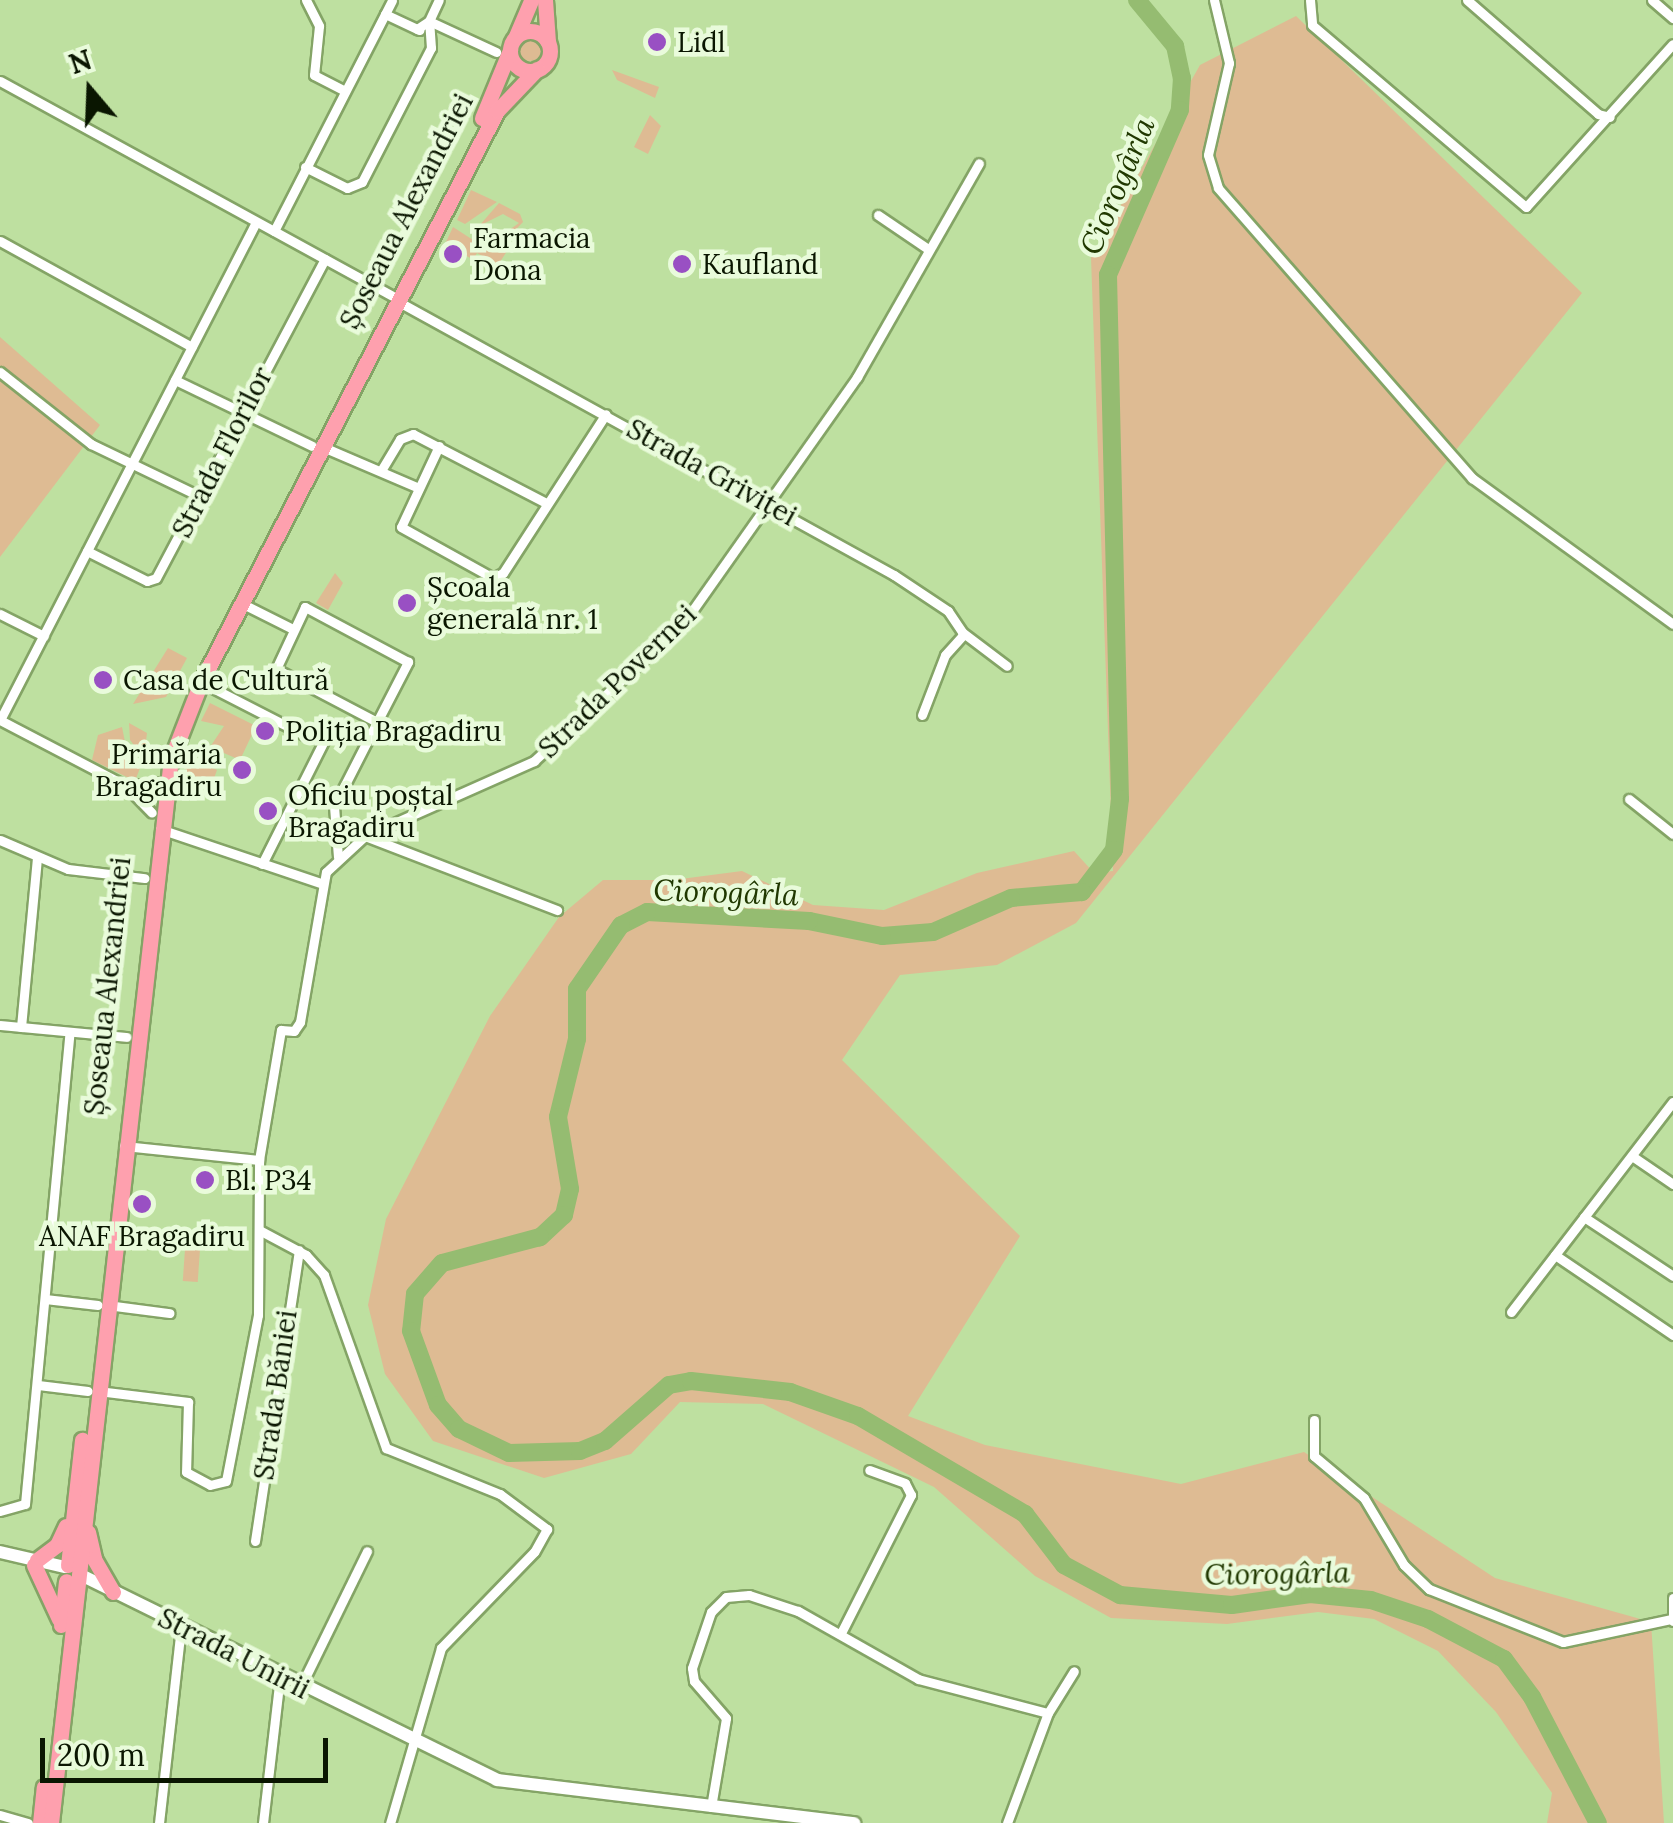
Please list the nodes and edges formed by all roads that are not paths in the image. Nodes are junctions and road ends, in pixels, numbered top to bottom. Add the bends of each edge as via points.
1 (306, 0) edge
2 (392, 0) edge
3 (439, 0) edge
4 (531, 0) edge
5 (545, 0) edge
6 (1214, 0) edge
7 (1310, 0) edge
8 (1467, 0) edge
9 (1652, 0) edge
10 (385, 14) junction
11 (1673, 18) edge
12 (429, 20) junction
13 (417, 29) junction
14 (432, 36) junction
15 (548, 42) junction
16 (1673, 44) edge
17 (507, 46) junction
18 (537, 70) junction
19 (0, 81) edge
20 (345, 91) junction
21 (1610, 117) junction
22 (980, 163) dead end
23 (306, 167) junction
24 (878, 215) dead end
25 (256, 222) junction
26 (274, 231) junction
27 (0, 241) edge
28 (928, 250) junction
29 (325, 259) junction
30 (395, 299) junction
31 (192, 347) junction
32 (0, 372) edge
33 (175, 380) junction
34 (242, 412) junction
35 (606, 414) junction
36 (439, 446) junction
37 (318, 447) junction
38 (131, 464) junction
39 (382, 469) junction
40 (417, 487) junction
41 (200, 496) junction
42 (546, 503) junction
43 (770, 504) junction
44 (87, 551) junction
45 (241, 604) junction
46 (0, 614) edge
47 (1673, 624) edge
48 (292, 629) junction
49 (964, 634) junction
50 (44, 636) junction
51 (1007, 666) dead end
52 (201, 682) junction
53 (922, 716) dead end
54 (0, 720) edge
55 (377, 722) junction
56 (369, 736) junction
57 (406, 736) dead end
58 (325, 739) junction
59 (156, 782) junction
60 (126, 786) junction
61 (1630, 799) dead end
62 (152, 813) junction
63 (159, 829) junction
64 (1673, 834) edge
65 (365, 836) junction
66 (0, 840) edge
67 (338, 856) junction
68 (37, 859) junction
69 (262, 864) junction
70 (144, 878) junction
71 (322, 888) junction
72 (557, 910) dead end
73 (0, 1025) edge
74 (21, 1027) junction
75 (70, 1032) junction
76 (126, 1036) junction
77 (1673, 1102) edge
78 (124, 1146) junction
79 (1632, 1156) junction
80 (259, 1160) junction
81 (1673, 1184) edge
82 (1584, 1217) junction
83 (261, 1231) junction
84 (298, 1250) junction
85 (1555, 1254) junction
86 (1673, 1276) edge
87 (45, 1299) junction
88 (102, 1305) junction
89 (1511, 1312) dead end
90 (170, 1313) dead end
91 (1673, 1335) edge
92 (38, 1385) junction
93 (93, 1391) junction
94 (1314, 1420) dead end
95 (869, 1470) dead end
96 (80, 1510) junction
97 (0, 1511) edge
98 (255, 1540) dead end
99 (368, 1551) dead end
100 (0, 1552) edge
101 (36, 1562) junction
102 (72, 1574) junction
103 (113, 1592) junction
104 (1673, 1598) edge
105 (1672, 1620) edge
106 (62, 1624) junction
107 (181, 1626) junction
108 (840, 1633) junction
109 (1074, 1672) dead end
110 (280, 1676) junction
111 (301, 1686) junction
112 (1048, 1714) junction
113 (412, 1742) junction
114 (711, 1807) junction
115 (0, 1815) edge
116 (28, 1823) edge
117 (40, 1823) edge
118 (51, 1823) edge
119 (159, 1823) edge
120 (263, 1823) edge
121 (390, 1823) edge
122 (854, 1823) edge
123 (1007, 1823) edge

1 - 20 street via 318,20 314,75
2 - 10 street
3 - 12 street
4 - 17 highway, Șoseaua Alexandriei
5 - 15 highway, Șoseaua Alexandriei
6 - 47 street via 1229,63 1208,155 1218,188 1472,478
7 - 21 street via 1312,25 1520,205 1534,204
8 - 21 street via 1598,114
9 - 11 street
10 - 13 street
10 - 20 street
12 - 13 street
12 - 14 street
12 - 17 street
13 - 14 street
14 - 23 street via 359,186 347,188
15 - 17 highway via 532,31
15 - 18 highway, Șoseaua Alexandriei via 549,57
16 - 21 street
17 - 18 highway via 520,68
17 - 30 highway, Șoseaua Alexandriei via 488,107
18 - 30 highway, Șoseaua Alexandriei via 497,111
19 - 25 street, Strada Griviței
20 - 23 street
22 - 28 street, Strada Povernei
23 - 26 street
24 - 28 street
25 - 26 street, Strada Griviței
25 - 31 street
26 - 29 street, Strada Griviței
27 - 31 street
28 - 43 street, Strada Povernei via 867,361
29 - 30 street, Strada Griviței
29 - 34 street, Strada Florilor
30 - 35 street, Strada Griviței
30 - 37 highway, Șoseaua Alexandriei
31 - 33 street
32 - 38 street via 91,444
33 - 34 street
33 - 38 street
34 - 37 street
34 - 41 street, Strada Florilor
35 - 42 street
35 - 43 street, Strada Griviței
36 - 39 street via 404,436
36 - 40 street
36 - 42 street
37 - 39 street
37 - 45 highway, Șoseaua Alexandriei
37 - 59 highway, Șoseaua Alexandriei via 178,708
38 - 41 street
38 - 44 street
39 - 40 street
40 - 42 street via 402,529 486,578 497,577
41 - 44 street, Strada Florilor via 153,580
43 - 49 street, Strada Griviței via 933,600
43 - 65 street, Strada Povernei via 685,621 550,750
44 - 50 street
45 - 48 street
45 - 52 highway, Șoseaua Alexandriei
46 - 50 street
48 - 55 street via 276,669
48 - 55 street via 311,606 408,662
49 - 51 street, Strada Griviței
49 - 53 street via 944,655
50 - 54 street
52 - 58 street via 308,738
52 - 63 highway, Șoseaua Alexandriei via 171,759
54 - 60 street
55 - 56 street
55 - 57 street
56 - 58 street
56 - 67 street via 333,810
58 - 69 street
59 - 60 street
59 - 62 highway, Șoseaua Alexandriei
60 - 62 street
61 - 64 street
62 - 70 highway, Șoseaua Alexandriei
63 - 69 street
63 - 78 highway, Șoseaua Alexandriei
65 - 67 street, Strada Povernei
65 - 72 street
66 - 68 street
67 - 71 street, Strada Povernei
68 - 70 street
68 - 74 street
69 - 71 street
70 - 76 highway, Șoseaua Alexandriei
71 - 80 street via 294,1031 281,1030
73 - 74 street
74 - 75 street
75 - 76 street
75 - 87 street
76 - 88 highway, Șoseaua Alexandriei
77 - 79 street
78 - 80 street
78 - 88 highway, Șoseaua Alexandriei
79 - 81 street
79 - 82 street
80 - 83 street
82 - 85 street
82 - 86 street
83 - 84 street
83 - 93 street via 258,1316 226,1481 210,1485 186,1472 188,1402
84 - 98 street, Strada Băniei
84 - 113 street via 331,1289 386,1448 500,1494 546,1529 534,1552 444,1642
85 - 89 street
85 - 91 street
87 - 88 street
87 - 92 street
88 - 90 street
88 - 93 highway, Șoseaua Alexandriei
92 - 93 street
92 - 97 street via 25,1504
93 - 96 highway, Șoseaua Alexandriei
94 - 105 street via 1314,1456 1364,1498 1404,1564 1428,1589 1506,1614 1563,1642
95 - 108 street via 906,1483 911,1496
96 - 101 highway via 57,1545
96 - 102 highway, Șoseaua Alexandriei
96 - 103 highway via 94,1560
99 - 111 street
100 - 101 main road, Strada Unirii
101 - 102 main road, Strada Unirii
101 - 106 highway
102 - 103 main road, Strada Unirii
102 - 106 highway, Șoseaua Alexandriei
102 - 118 highway, Șoseaua Alexandriei
103 - 107 main road, Strada Unirii
104 - 105 street
106 - 117 highway, Șoseaua Alexandriei
107 - 110 main road, Strada Unirii
107 - 119 street
108 - 112 street via 918,1678
108 - 114 street via 749,1595 714,1606 692,1668 694,1681 726,1718
109 - 112 street
110 - 111 main road, Strada Unirii
110 - 120 street
111 - 113 main road, Strada Unirii
112 - 123 street
113 - 114 main road, Strada Unirii via 511,1784
113 - 121 street
114 - 122 main road, Strada Unirii
115 - 116 street

